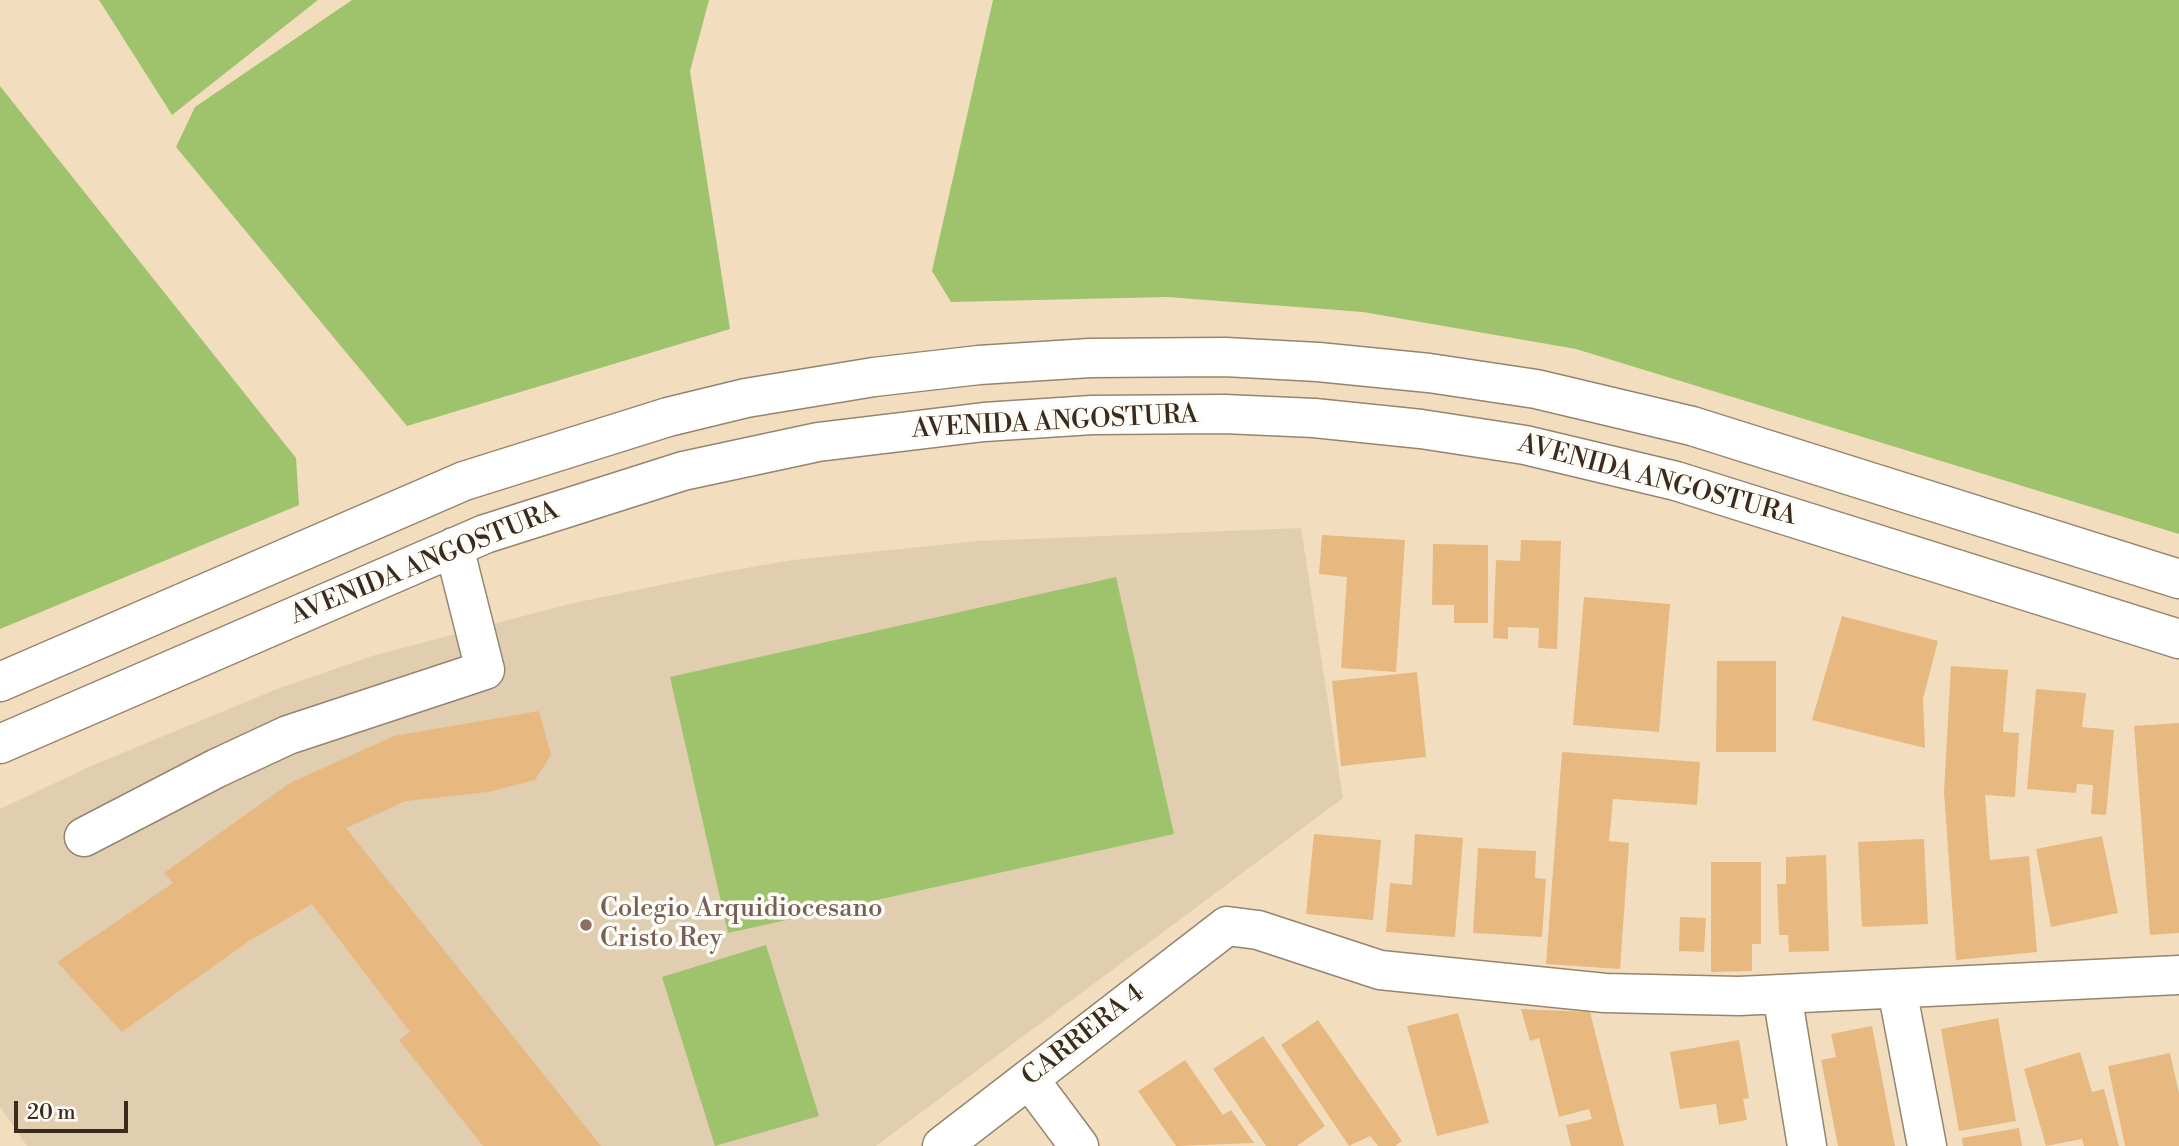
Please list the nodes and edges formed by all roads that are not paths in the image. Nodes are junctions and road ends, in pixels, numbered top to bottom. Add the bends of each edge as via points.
1 (454, 547) junction
2 (2179, 579) edge
3 (2179, 639) edge
4 (0, 682) edge
5 (0, 744) edge
6 (84, 837) dead end
7 (2179, 975) edge
8 (1897, 989) junction
9 (1782, 994) junction
10 (1029, 1079) junction
11 (942, 1146) edge
12 (1079, 1146) edge
13 (1807, 1146) edge
14 (1927, 1146) edge

1 - 3 street, AVENIDA ANGOSTURA via 683,471 818,442 984,422 1092,415 1263,416 1421,429 1525,444 1597,461 1913,553
1 - 5 street, AVENIDA ANGOSTURA
1 - 6 street via 485,670 288,735
2 - 4 street via 1692,426 1536,389 1318,362 1090,358 861,379 746,398 656,420 464,481
7 - 8 street
8 - 9 street
8 - 14 street
9 - 10 street, CARRERA 4 via 1605,993 1413,976 1353,963 1258,930 1227,926
9 - 13 street
10 - 11 street, CARRERA 4
10 - 12 street

